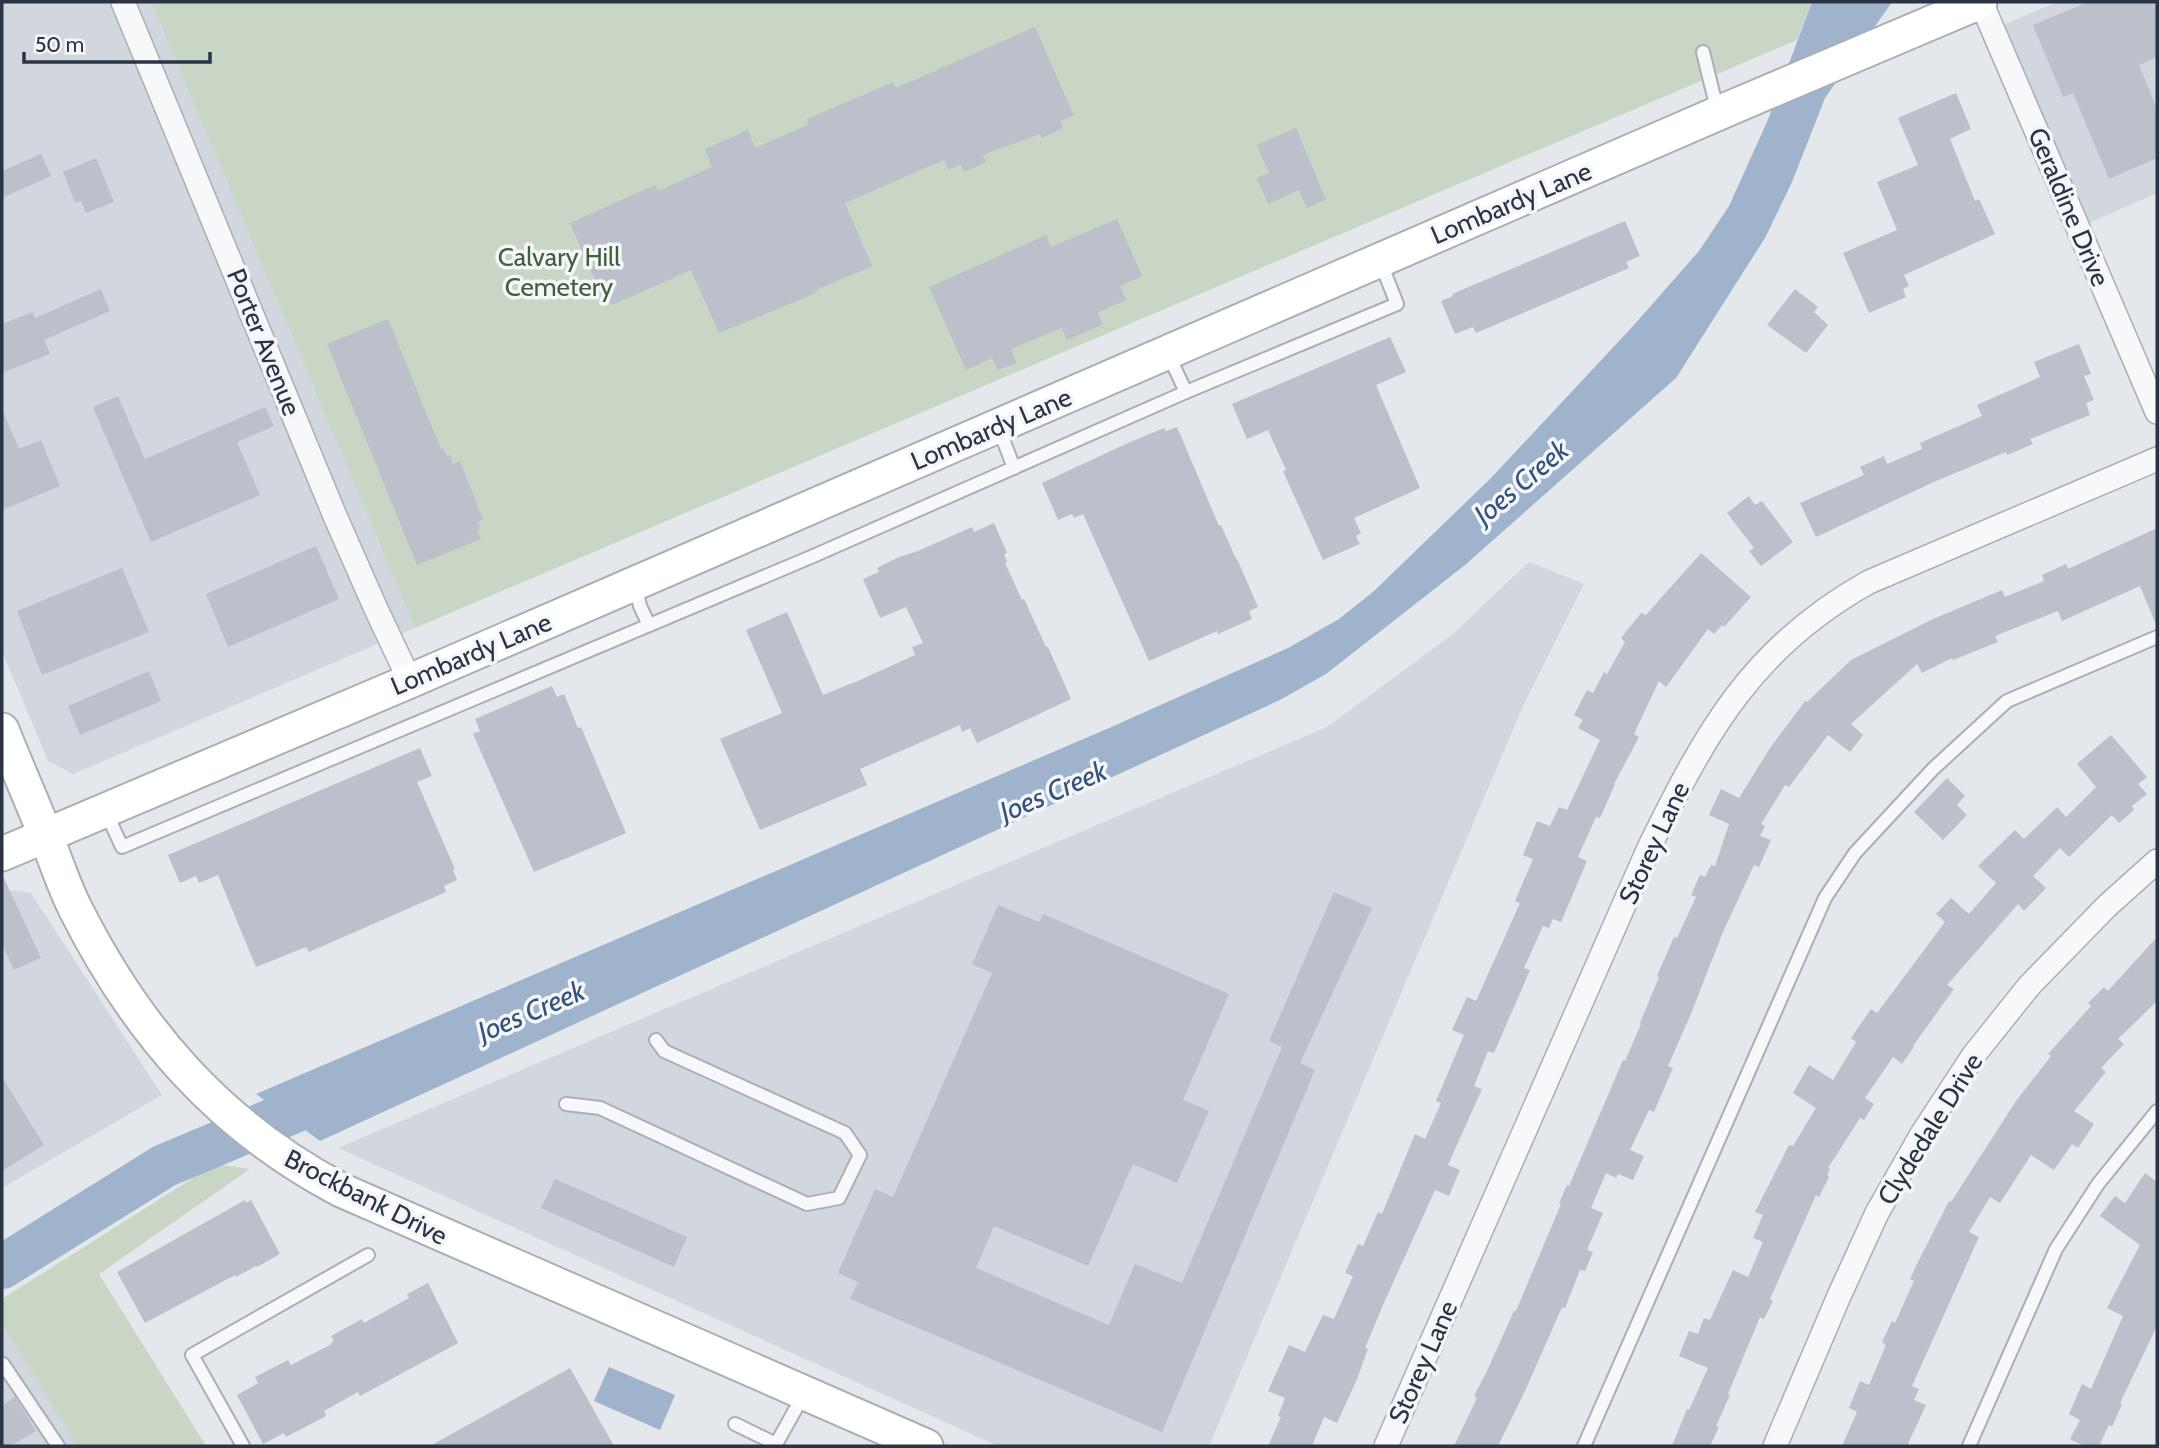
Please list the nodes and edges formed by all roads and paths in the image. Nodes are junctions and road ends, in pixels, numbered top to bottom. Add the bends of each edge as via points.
1 (122, 2) edge
2 (1980, 2) edge
3 (1703, 52) dead end
4 (1727, 109) junction
5 (1380, 260) junction
6 (1167, 352) junction
7 (1186, 392) junction
8 (2157, 412) edge
9 (998, 426) junction
10 (2157, 459) edge
11 (1014, 468) junction
12 (635, 583) junction
13 (649, 625) junction
14 (2157, 637) edge
15 (410, 681) junction
16 (2, 730) edge
17 (105, 810) junction
18 (46, 835) junction
19 (2, 854) edge
20 (2157, 861) edge
21 (656, 1040) dead end
22 (566, 1104) dead end
23 (2157, 1111) edge
24 (369, 1255) dead end
25 (2, 1365) edge
26 (804, 1393) junction
27 (735, 1424) dead end
28 (776, 1445) edge
29 (58, 1446) edge
30 (243, 1446) edge
31 (926, 1446) edge
32 (1386, 1446) edge
33 (1584, 1446) edge
34 (1775, 1446) edge
35 (1969, 1446) edge

1 - 15 street, Porter Avenue via 335,516
2 - 4 main road, Lombardy Lane
2 - 8 street, Geraldine Drive
3 - 4 lane
4 - 5 main road, Lombardy Lane
5 - 6 main road, Lombardy Lane
5 - 7 lane via 1397,304
6 - 7 lane
6 - 9 main road, Lombardy Lane
7 - 11 lane
9 - 11 lane
9 - 12 main road, Lombardy Lane
10 - 32 street, Storey Lane via 1869,582 1813,618 1749,678 1681,783 1650,848
11 - 13 lane
12 - 13 lane
12 - 15 main road, Lombardy Lane
13 - 17 lane via 122,847
14 - 33 lane via 2007,701 1933,769 1855,853 1825,898
15 - 17 main road, Lombardy Lane
16 - 18 main road, Brockbank Drive
17 - 18 main road, Lombardy Lane
18 - 19 main road, Lombardy Lane
18 - 26 main road, Brockbank Drive via 74,906 119,986 184,1069 257,1139 301,1169 385,1210
20 - 34 street, Clydedale Drive via 2029,986 1973,1056 1937,1111 1877,1213
21 - 22 lane via 664,1051 845,1133 860,1155 839,1198 807,1204 600,1108
23 - 35 lane via 2098,1184 2056,1250
24 - 30 lane via 192,1355
25 - 29 lane
26 - 28 lane
26 - 31 main road, Brockbank Drive
27 - 28 lane

